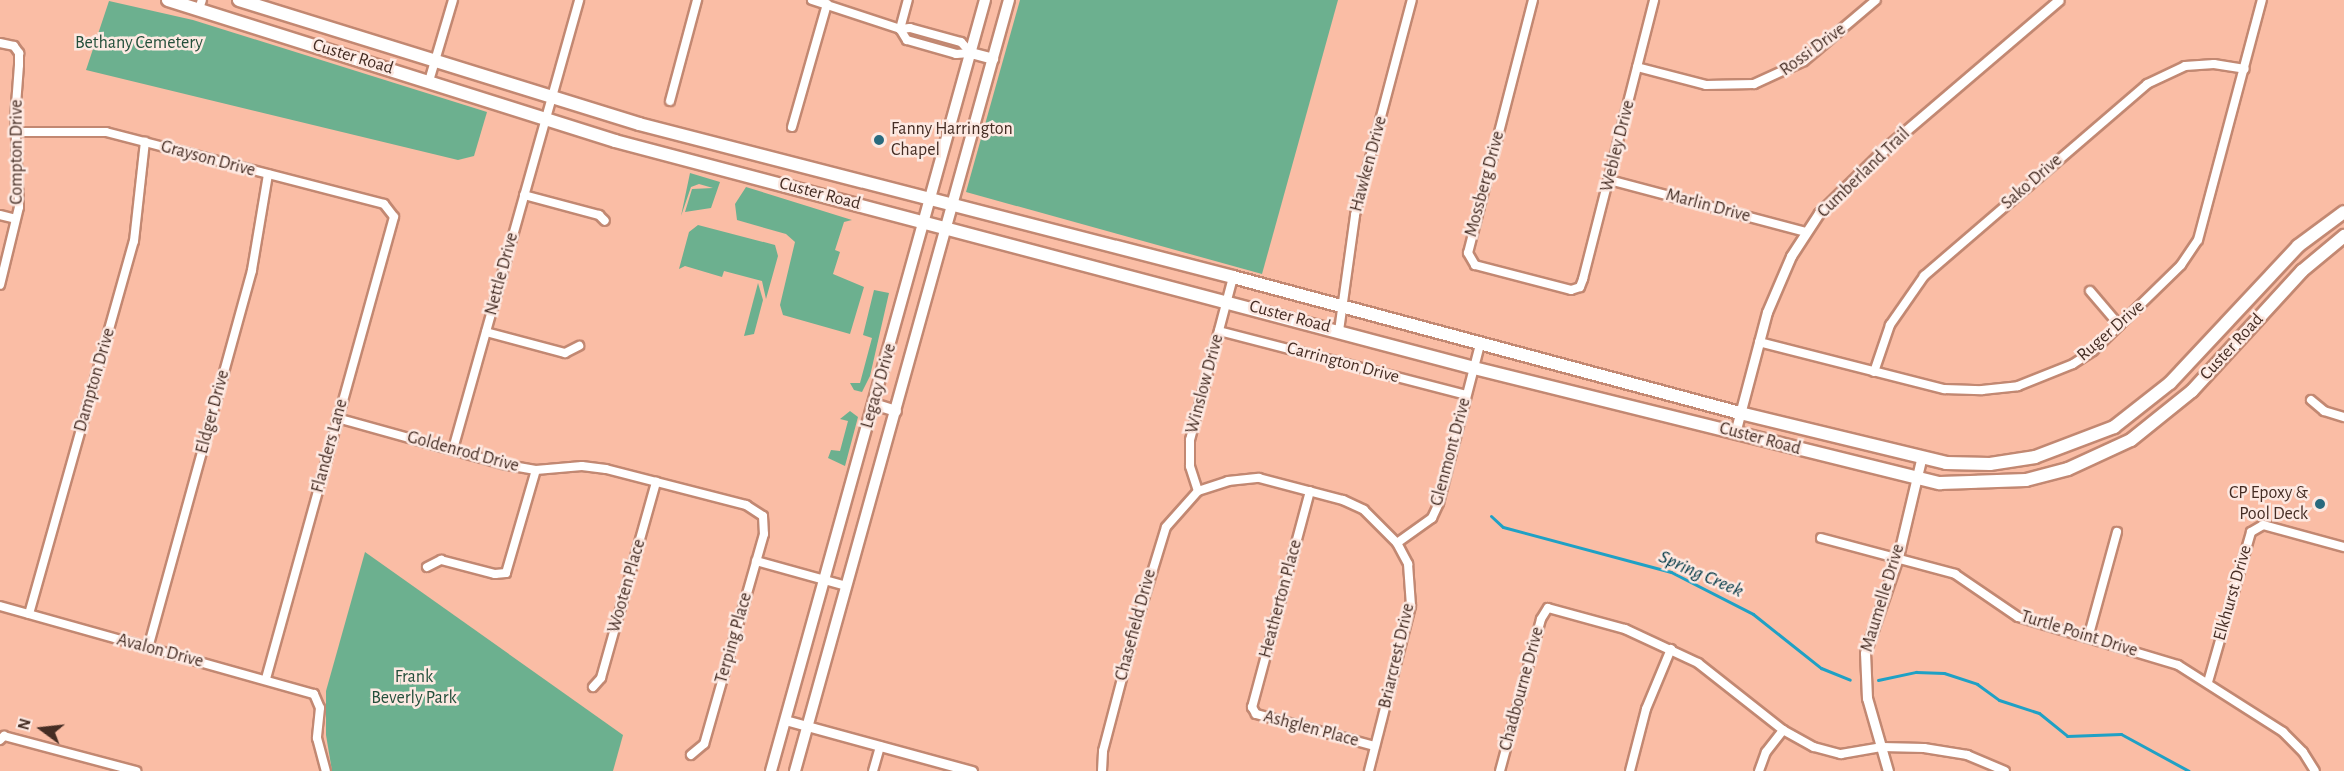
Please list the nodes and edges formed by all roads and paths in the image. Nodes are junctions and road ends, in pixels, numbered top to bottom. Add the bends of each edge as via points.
1 (168, 0) edge
2 (238, 0) edge
3 (453, 0) edge
4 (579, 0) edge
5 (697, 0) edge
6 (812, 0) edge
7 (908, 0) edge
8 (985, 0) edge
9 (1009, 0) edge
10 (1412, 0) edge
11 (1533, 0) edge
12 (1654, 0) edge
13 (1876, 0) edge
14 (2060, 0) edge
15 (2262, 0) edge
16 (827, 4) junction
17 (201, 5) edge
18 (900, 29) junction
19 (0, 43) edge
20 (971, 52) junction
21 (436, 59) junction
22 (993, 59) junction
23 (1637, 67) junction
24 (2244, 69) junction
25 (429, 81) junction
26 (551, 99) junction
27 (670, 101) dead end
28 (546, 117) junction
29 (792, 127) dead end
30 (19, 132) junction
31 (145, 142) junction
32 (740, 149) junction
33 (734, 172) junction
34 (268, 174) junction
35 (1609, 180) junction
36 (524, 195) junction
37 (932, 201) junction
38 (951, 206) junction
39 (2344, 212) edge
40 (392, 213) joint
41 (0, 215) edge
42 (16, 219) junction
43 (606, 221) dead end
44 (926, 221) junction
45 (946, 225) junction
46 (1806, 232) junction
47 (2344, 236) edge
48 (1100, 245) junction
49 (1095, 266) junction
50 (1233, 277) junction
51 (0, 285) edge
52 (1576, 290) joint
53 (2090, 291) dead end
54 (1226, 300) junction
55 (1343, 306) junction
56 (2120, 325) junction
57 (1219, 331) junction
58 (1339, 331) junction
59 (486, 332) junction
60 (1759, 342) junction
61 (1480, 344) junction
62 (579, 346) dead end
63 (1474, 368) junction
64 (1580, 372) junction
65 (1874, 372) junction
66 (1575, 392) junction
67 (1466, 395) junction
68 (2311, 400) dead end
69 (874, 404) junction
70 (896, 411) junction
71 (1740, 413) junction
72 (2344, 417) edge
73 (338, 418) junction
74 (1735, 433) junction
75 (2089, 439) junction
76 (453, 449) junction
77 (2097, 458) junction
78 (1921, 460) junction
79 (536, 470) junction
80 (1916, 480) junction
81 (656, 482) junction
82 (1198, 491) junction
83 (1310, 491) junction
84 (763, 516) joint
85 (2117, 532) dead end
86 (1821, 538) dead end
87 (1397, 543) junction
88 (2344, 548) edge
89 (1898, 557) junction
90 (756, 561) junction
91 (427, 567) dead end
92 (825, 580) junction
93 (846, 586) junction
94 (0, 606) edge
95 (29, 614) junction
96 (2088, 638) junction
97 (148, 648) junction
98 (1671, 649) junction
99 (266, 680) junction
100 (2208, 682) junction
101 (593, 687) dead end
102 (1252, 707) joint
103 (785, 720) junction
104 (808, 726) junction
105 (1783, 730) junction
106 (2, 738) edge
107 (880, 746) junction
108 (1375, 746) junction
109 (1882, 747) junction
110 (692, 755) dead end
111 (108, 767) edge
112 (135, 771) edge
113 (326, 771) edge
114 (771, 771) edge
115 (795, 771) edge
116 (873, 771) edge
117 (972, 771) edge
118 (1102, 771) edge
119 (1369, 771) edge
120 (1500, 771) edge
121 (1630, 771) edge
122 (1760, 771) edge
123 (1888, 771) edge
124 (2006, 771) edge
125 (2315, 771) edge

1 - 17 main road, Custer Road
2 - 21 main road, Custer Road
3 - 21 street
4 - 26 street, Nettle Drive
5 - 27 street
6 - 16 street
7 - 18 street
8 - 20 main road, Legacy Drive
9 - 22 main road, Legacy Drive
10 - 55 street, Hawken Drive via 1355,215
11 - 52 street, Mossberg Drive via 1468,253 1475,265
12 - 23 street, Webley Drive
13 - 23 street, Rossi Drive via 1804,61 1754,84 1706,85
14 - 46 street, Cumberland Trail via 1857,174
15 - 24 street, Ruger Drive
16 - 18 street
16 - 29 street
17 - 25 main road, Custer Road
18 - 20 street via 910,28 961,42
18 - 20 street via 907,40 956,54
19 - 30 street, Compton Drive via 14,46 19,52 15,118
20 - 22 main road
20 - 37 main road, Legacy Drive
21 - 25 street
21 - 26 main road, Custer Road
22 - 38 main road, Legacy Drive
23 - 35 street, Webley Drive
24 - 56 street, Ruger Drive via 2198,240 2181,265
24 - 65 street, Sako Drive via 2214,64 2185,66 2147,84 1924,276 1890,325
25 - 28 main road, Custer Road
26 - 28 street, Nettle Drive
26 - 32 main road, Custer Road
28 - 33 main road, Custer Road via 615,141
28 - 36 street, Nettle Drive
30 - 31 street, Grayson Drive via 106,132
30 - 42 street, Compton Drive
31 - 34 street, Grayson Drive
31 - 95 street, Dampton Drive via 134,241
32 - 33 main road
32 - 37 main road, Custer Road
33 - 44 main road, Custer Road
34 - 40 street, Grayson Drive via 384,204
34 - 97 street, Eldger Drive via 252,270
35 - 46 street, Marlin Drive
35 - 52 street, Webley Drive via 1583,279
36 - 43 street via 598,215
36 - 59 street, Nettle Drive
37 - 38 main road, Custer Road
37 - 44 main road, Legacy Drive
38 - 45 main road, Legacy Drive
38 - 48 main road, Custer Road
39 - 75 main road, Custer Road via 2290,254 2170,383 2129,417
40 - 73 street, Flanders Lane
41 - 42 street
42 - 51 street, Compton Drive
44 - 45 main road, Custer Road
44 - 69 main road, Legacy Drive
45 - 49 main road, Custer Road
45 - 70 main road, Legacy Drive
46 - 60 street, Cumberland Trail via 1782,274
47 - 77 main road, Custer Road via 2302,271 2192,391 2162,418
48 - 49 main road
48 - 50 main road, Custer Road
49 - 54 main road, Custer Road
50 - 54 street, Winslow Drive
50 - 55 main road, Custer Road
53 - 56 street
54 - 57 street, Winslow Drive
54 - 58 main road, Custer Road
55 - 58 street, Hawken Drive
55 - 61 main road, Custer Road
56 - 65 street, Ruger Drive via 2073,364 2052,376 2018,386 1944,389
57 - 67 street, Carrington Drive
57 - 82 street, Winslow Drive via 1190,440 1190,466
58 - 63 main road, Custer Road
59 - 62 street via 565,353
59 - 76 street, Nettle Drive
60 - 65 street, Ruger Drive
60 - 71 street, Cumberland Trail
61 - 63 street, Glenmont Drive
61 - 64 main road, Custer Road
63 - 66 main road, Custer Road
63 - 67 street, Glenmont Drive
64 - 66 main road
64 - 71 main road, Custer Road
66 - 74 main road, Custer Road
67 - 87 street, Glenmont Drive via 1432,518
68 - 72 street via 2324,411
69 - 70 main road
69 - 92 main road, Legacy Drive
70 - 93 main road, Legacy Drive
71 - 74 street, Cumberland Trail
71 - 78 main road, Custer Road
73 - 76 street, Goldenrod Drive
73 - 99 street, Flanders Lane
74 - 80 main road, Custer Road
75 - 77 main road
75 - 78 main road, Custer Road via 2014,461 1966,464
76 - 79 street, Goldenrod Drive
77 - 80 main road, Custer Road via 2007,483 1962,485
78 - 80 street, Maumelle Drive
79 - 81 street, Goldenrod Drive via 594,467
79 - 91 street via 506,573 495,574 441,560
80 - 89 street, Maumelle Drive
81 - 84 street, Goldenrod Drive via 746,505
81 - 101 street, Wooten Place via 601,678
82 - 83 street via 1228,481 1259,478
82 - 118 street, Chasefield Drive via 1175,514 1159,543 1103,751
83 - 87 street via 1364,510
83 - 102 street, Heatherton Place
84 - 90 street, Terping Place via 765,525
85 - 96 street
86 - 89 street, Turtle Point Drive
87 - 108 street, Briarcrest Drive via 1408,564 1411,606
88 - 100 street, Elkhurst Drive via 2263,525 2251,531
89 - 96 street, Turtle Point Drive via 1963,578 1993,603 2018,617
89 - 109 street, Maumelle Drive via 1864,653 1867,698
90 - 92 street
90 - 110 street, Terping Place via 704,744
92 - 93 street
92 - 103 main road, Legacy Drive
93 - 104 main road, Legacy Drive
94 - 95 street, Avalon Drive
95 - 97 street, Avalon Drive
96 - 100 street, Turtle Point Drive via 2178,665
97 - 99 street, Avalon Drive
98 - 105 street via 1714,673
98 - 120 street, Chadbourne Drive via 1606,622 1548,608 1541,619
98 - 121 street via 1646,709
99 - 113 street, Avalon Drive via 318,698 317,738
100 - 125 street, Turtle Point Drive via 2288,736
102 - 108 street, Ashglen Place via 1256,714
103 - 104 street
103 - 114 main road, Legacy Drive
104 - 107 street
104 - 115 main road, Legacy Drive
105 - 109 street via 1828,751 1851,753
105 - 122 street via 1766,752
106 - 111 street
107 - 116 street
107 - 117 street
108 - 119 street, Briarcrest Drive
109 - 123 street, Maumelle Drive
109 - 124 street via 1948,751
111 - 112 street

